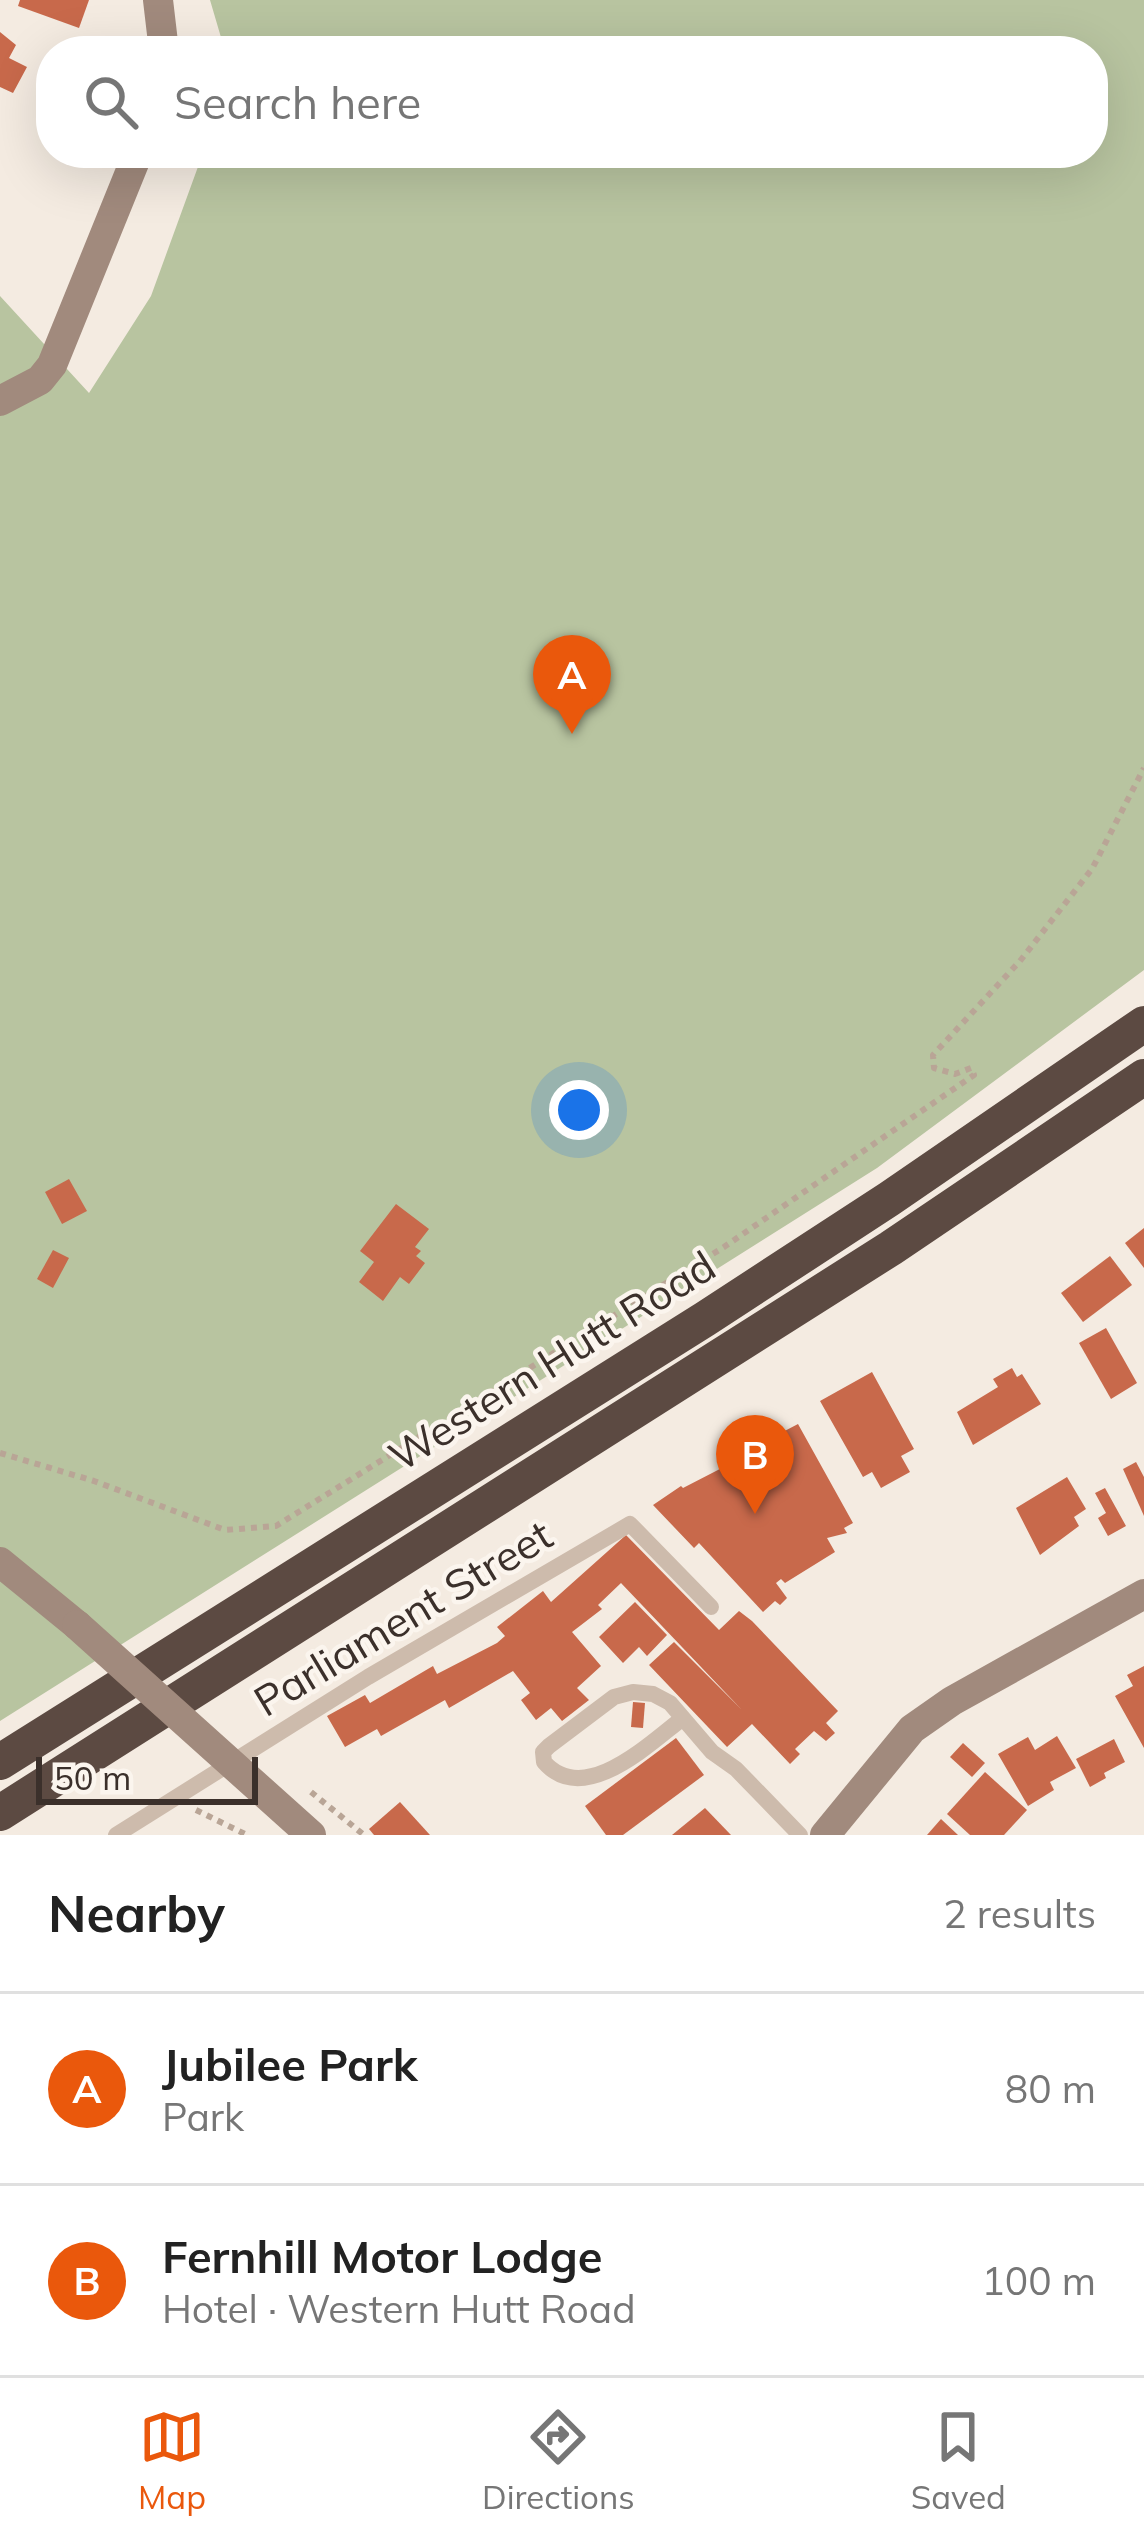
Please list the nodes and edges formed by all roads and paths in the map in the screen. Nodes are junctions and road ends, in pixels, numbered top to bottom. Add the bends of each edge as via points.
1 (158, 0) edge
2 (162, 36) edge
3 (132, 168) edge
4 (0, 400) edge
5 (1144, 768) edge
6 (1144, 1024) edge
7 (1144, 1077) edge
8 (0, 1453) edge
9 (0, 1562) edge
10 (1144, 1594) edge
11 (711, 1607) dead end
12 (683, 1718) junction
13 (0, 1762) edge
14 (163, 1805) junction
15 (0, 1813) edge
16 (116, 1835) edge
17 (247, 1835) edge
18 (311, 1835) edge
19 (800, 1835) edge
20 (825, 1835) edge

1 - 2 street
3 - 4 street via 52,365 26,390
5 - 8 path via 1092,869 933,1055 934,1068 970,1068 974,1075 724,1247 276,1526 225,1530
6 - 13 highway, Western Hutt Road via 705,1319
7 - 15 highway, Western Hutt Road via 891,1248
9 - 18 street, bridge
10 - 20 street via 913,1729
11 - 14 lane, Parliament Street via 630,1525
12 - 12 lane via 663,1697 623,1694 549,1746 544,1762 562,1773 605,1775
12 - 19 lane
14 - 16 lane, Parliament Street
14 - 17 path

